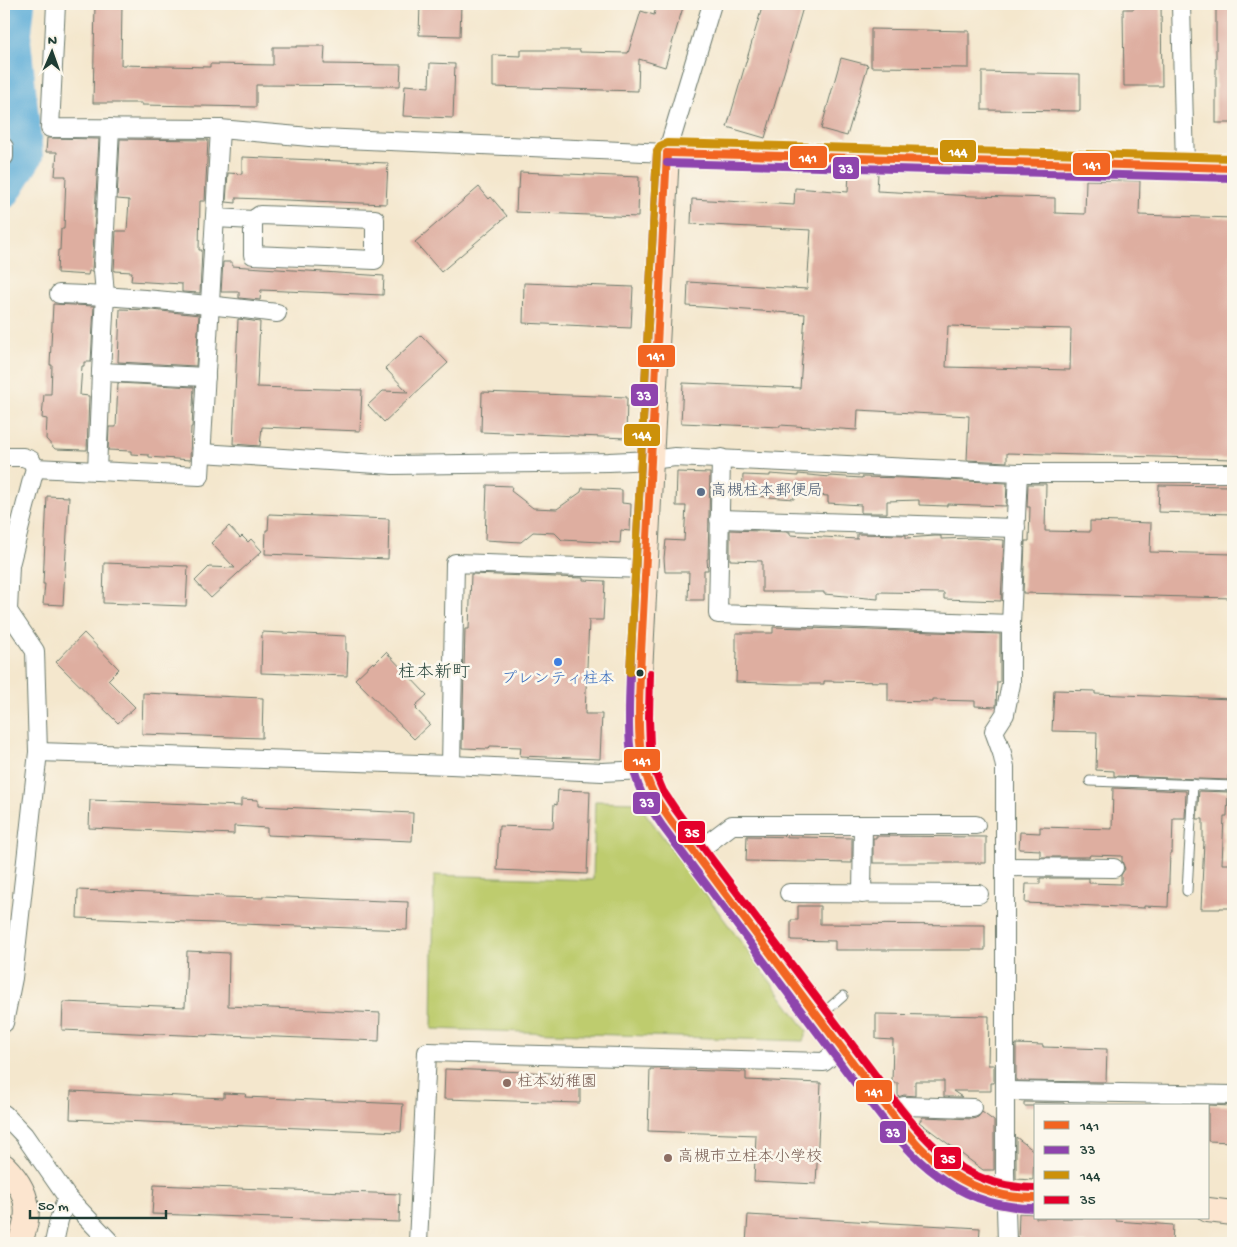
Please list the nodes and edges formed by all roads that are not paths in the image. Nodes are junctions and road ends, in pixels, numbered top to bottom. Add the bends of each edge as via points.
1 (56, 4) edge
2 (712, 4) edge
3 (1182, 4) edge
4 (110, 128) junction
5 (220, 129) junction
6 (4, 147) edge
7 (667, 153) junction
8 (4, 157) edge
9 (1185, 167) junction
10 (1233, 168) edge
11 (215, 218) junction
12 (253, 220) junction
13 (59, 294) dead end
14 (106, 295) junction
15 (210, 304) junction
16 (277, 313) dead end
17 (101, 372) junction
18 (206, 377) junction
19 (202, 453) junction
20 (4, 457) edge
21 (720, 458) junction
22 (651, 460) junction
23 (35, 468) junction
24 (97, 471) junction
25 (1018, 473) junction
26 (1233, 473) edge
27 (719, 519) junction
28 (1016, 528) junction
29 (645, 569) junction
30 (1011, 624) junction
31 (38, 752) junction
32 (451, 765) junction
33 (644, 770) junction
34 (1090, 781) dead end
35 (1193, 784) junction
36 (1233, 786) edge
37 (863, 824) junction
38 (976, 824) dead end
39 (695, 853) junction
40 (1005, 867) junction
41 (1114, 868) dead end
42 (1187, 891) dead end
43 (789, 893) dead end
44 (862, 894) junction
45 (980, 894) dead end
46 (843, 996) dead end
47 (819, 1017) junction
48 (4, 1023) edge
49 (841, 1048) junction
50 (1005, 1091) junction
51 (1233, 1095) edge
52 (973, 1108) dead end
53 (890, 1111) junction
54 (4, 1114) edge
55 (4, 1166) edge
56 (1007, 1196) junction
57 (67, 1197) junction
58 (1034, 1198) edge
59 (1210, 1210) edge
60 (1233, 1213) edge
61 (20, 1243) edge
62 (54, 1243) edge
63 (111, 1243) edge
64 (418, 1243) edge
65 (1007, 1243) edge

1 - 4 street via 50,128
2 - 7 street
3 - 9 street
4 - 5 street
4 - 14 street via 103,270
5 - 7 street via 321,138
5 - 11 street
6 - 8 street
7 - 9 street
7 - 22 street
9 - 10 street
11 - 12 street
11 - 15 street
12 - 12 street via 253,255 375,260 375,219 260,215
13 - 14 street
14 - 15 street
14 - 17 street
15 - 16 street
15 - 18 street
17 - 18 street
17 - 24 street
18 - 19 street
19 - 22 street via 393,465
19 - 24 street via 200,476
20 - 23 street via 23,457 30,460
21 - 22 street
21 - 25 street
21 - 27 street
22 - 29 street
23 - 24 street
23 - 31 street via 10,565 8,611 35,651
25 - 26 street
25 - 28 street
27 - 28 street
27 - 30 street via 718,614
28 - 30 street
29 - 32 street via 456,563
29 - 33 street via 639,728
30 - 40 street via 1006,714 994,731 1005,767
31 - 32 street
31 - 48 street via 13,978
32 - 33 street via 602,772
33 - 39 street via 658,801
34 - 35 lane
35 - 36 lane
35 - 42 lane
37 - 38 street
37 - 39 street via 732,825
37 - 44 street
39 - 47 street
40 - 41 street
40 - 50 street
43 - 44 street
44 - 45 street
46 - 47 lane
47 - 49 street
49 - 53 street
49 - 64 street via 824,1062 427,1052
50 - 51 street
50 - 56 street
52 - 53 street via 904,1106
53 - 56 street via 924,1151 944,1168 967,1183
54 - 57 street via 24,1135
55 - 61 street via 18,1183 26,1204
56 - 58 street
56 - 65 street
57 - 62 street
57 - 63 street
59 - 60 street

